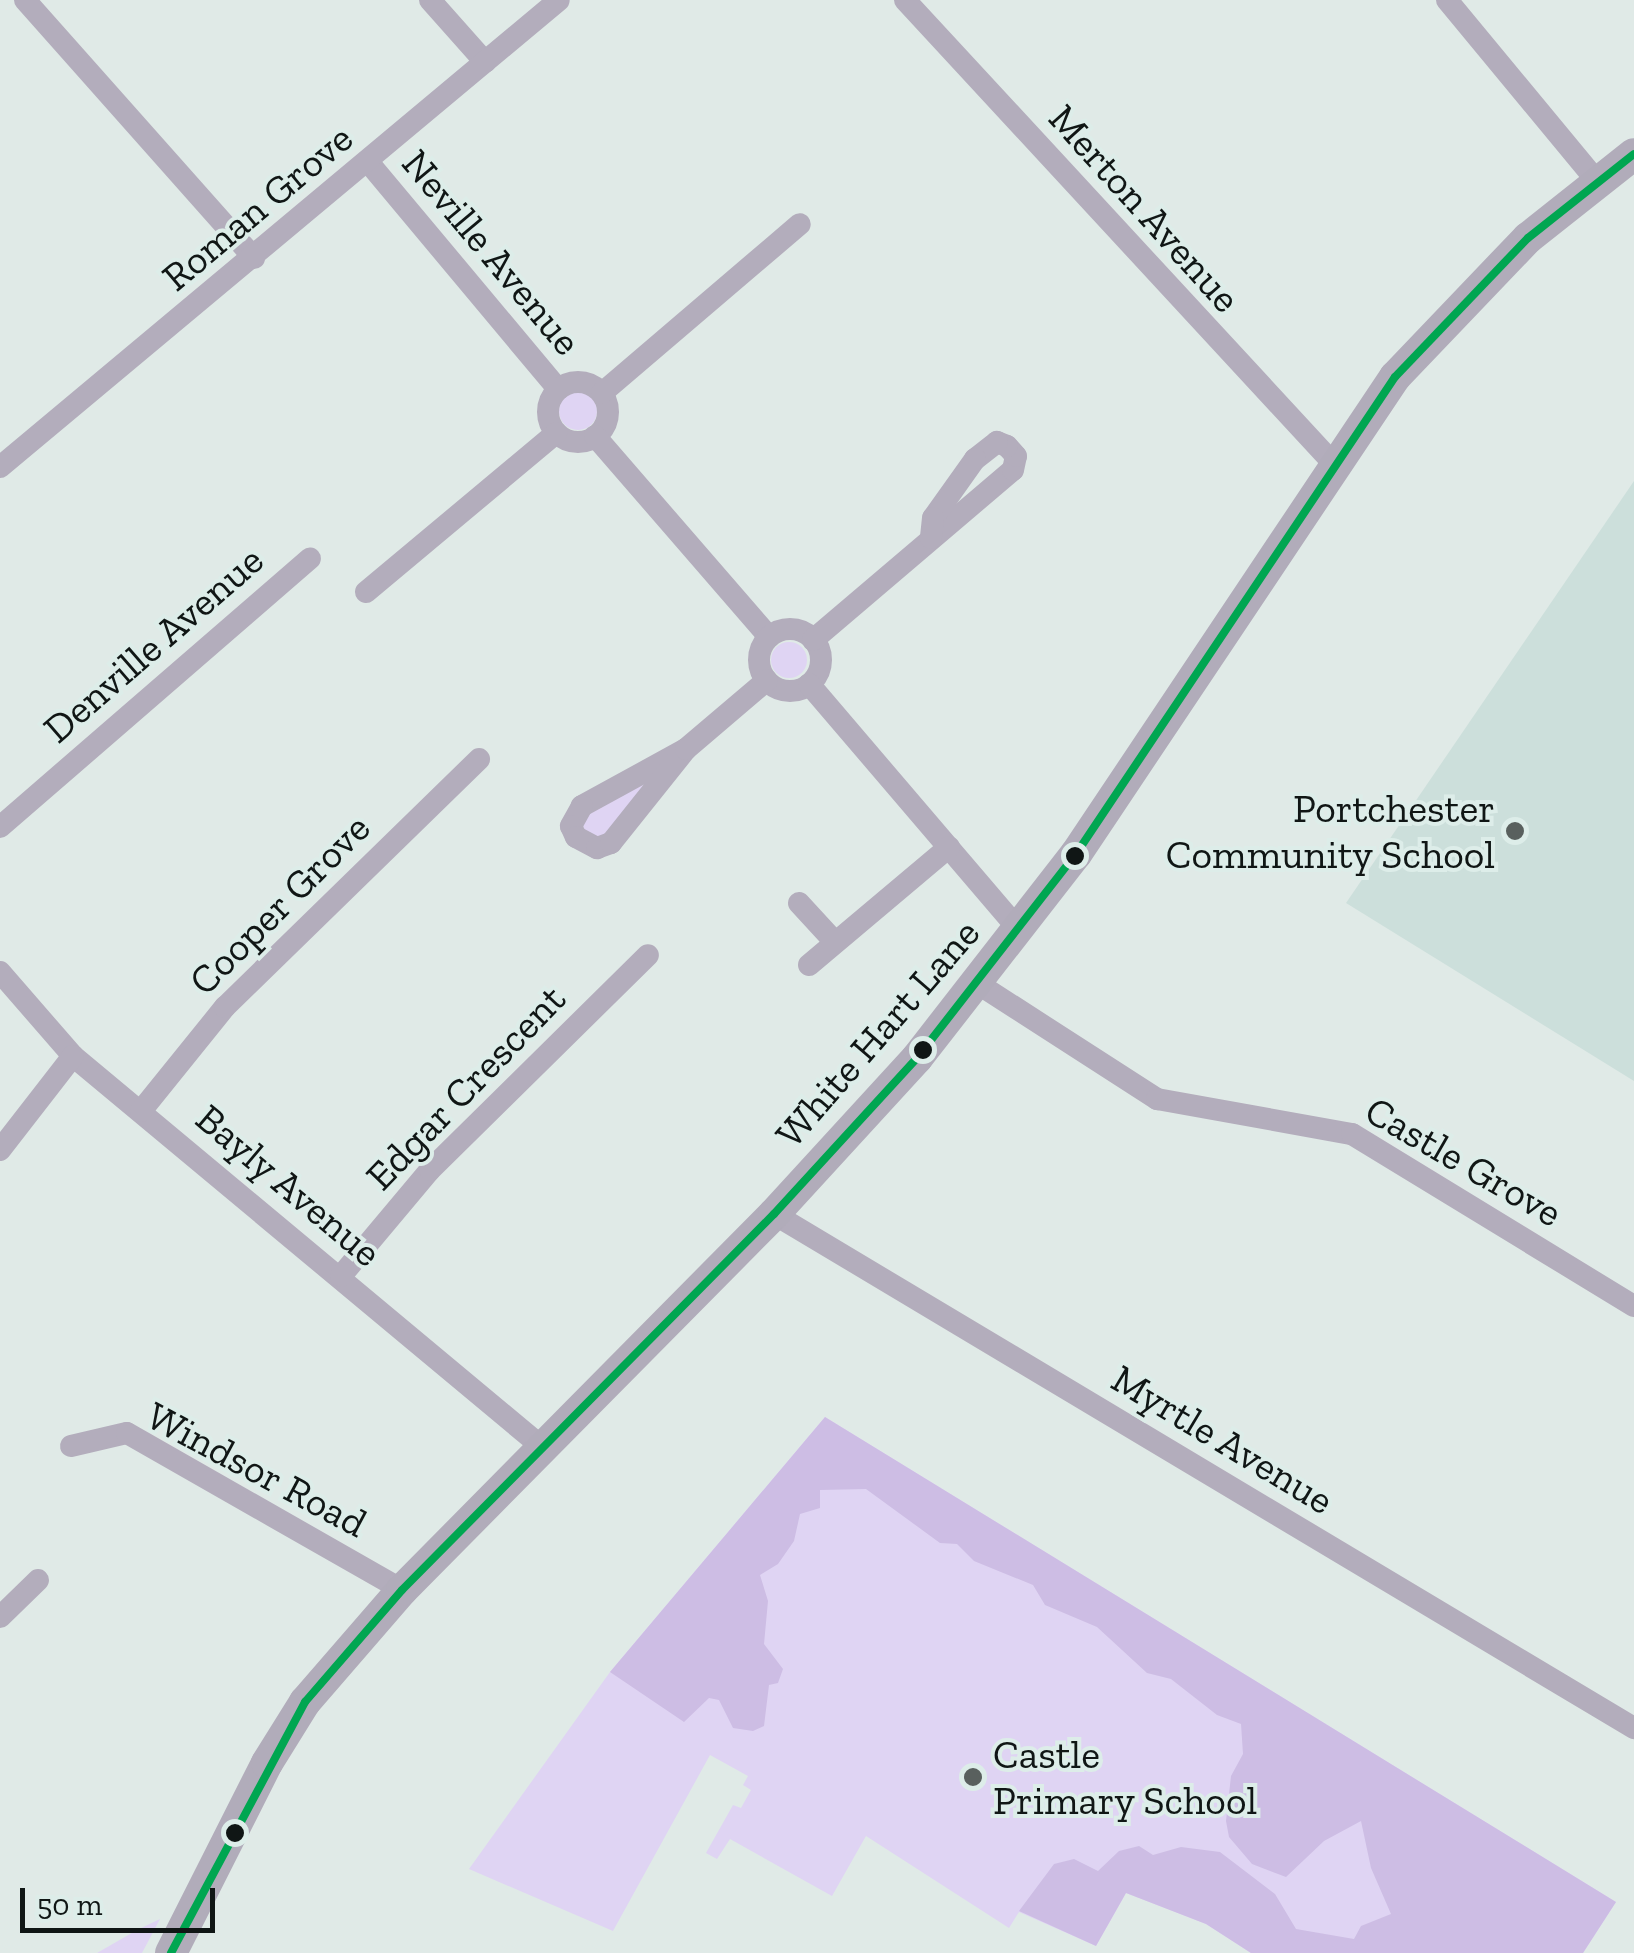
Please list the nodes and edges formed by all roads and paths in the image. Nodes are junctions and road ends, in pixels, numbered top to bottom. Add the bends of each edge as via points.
1 (25, 0) edge
2 (430, 0) edge
3 (559, 0) edge
4 (905, 0) edge
5 (1447, 0) edge
6 (485, 62) junction
7 (1634, 154) edge
8 (369, 162) junction
9 (1597, 181) junction
10 (800, 224) dead end
11 (254, 258) junction
12 (558, 389) junction
13 (602, 393) junction
14 (556, 433) junction
15 (595, 436) junction
16 (1334, 464) junction
17 (0, 467) edge
18 (931, 538) dead end
19 (310, 558) dead end
20 (366, 592) dead end
21 (769, 638) junction
22 (814, 640) junction
23 (766, 680) junction
24 (809, 684) junction
25 (686, 749) junction
26 (479, 759) dead end
27 (0, 827) edge
28 (949, 847) junction
29 (799, 903) dead end
30 (1020, 931) junction
31 (834, 941) junction
32 (648, 955) dead end
33 (809, 965) dead end
34 (0, 972) edge
35 (980, 985) junction
36 (72, 1056) junction
37 (141, 1110) junction
38 (0, 1150) edge
39 (774, 1214) junction
40 (341, 1276) junction
41 (1634, 1306) edge
42 (72, 1446) dead end
43 (541, 1446) junction
44 (38, 1580) dead end
45 (402, 1590) junction
46 (2, 1610) edge
47 (1634, 1728) edge
48 (170, 1953) edge

1 - 11 street
2 - 6 street
3 - 6 street, Roman Grove
4 - 16 street, Merton Avenue
5 - 9 street
6 - 8 street, Roman Grove
7 - 9 street, White Hart Lane
8 - 11 street, Roman Grove
8 - 12 street, Neville Avenue
9 - 16 street, White Hart Lane via 1464,302 1394,377
10 - 13 street
11 - 17 street, Roman Grove
12 - 13 street via 580,381
12 - 14 street via 547,414
13 - 15 street via 608,418
14 - 15 street via 572,442
14 - 20 street
15 - 21 street
16 - 30 street, White Hart Lane
18 - 22 street
19 - 27 street, Denville Avenue
21 - 22 street via 788,629
21 - 23 street via 759,656
22 - 24 street via 821,662
23 - 24 street via 788,691
23 - 25 street
24 - 28 street
25 - 25 street via 611,843 597,848 576,837 571,826 582,806
26 - 37 street, Cooper Grove via 225,1007
28 - 30 street
28 - 31 street
29 - 31 street
30 - 35 street, White Hart Lane
31 - 33 street
32 - 40 street, Edgar Crescent via 430,1170
34 - 36 street, Bayly Avenue
35 - 39 street, White Hart Lane
35 - 41 street, Castle Grove via 1158,1099 1352,1134
36 - 37 street, Bayly Avenue
36 - 38 street
37 - 40 street, Bayly Avenue
39 - 43 street, White Hart Lane
39 - 47 street, Myrtle Avenue
40 - 43 street, Bayly Avenue
42 - 45 street, Windsor Road via 128,1433
43 - 45 street, White Hart Lane
44 - 46 street
45 - 48 street, White Hart Lane via 296,1717

